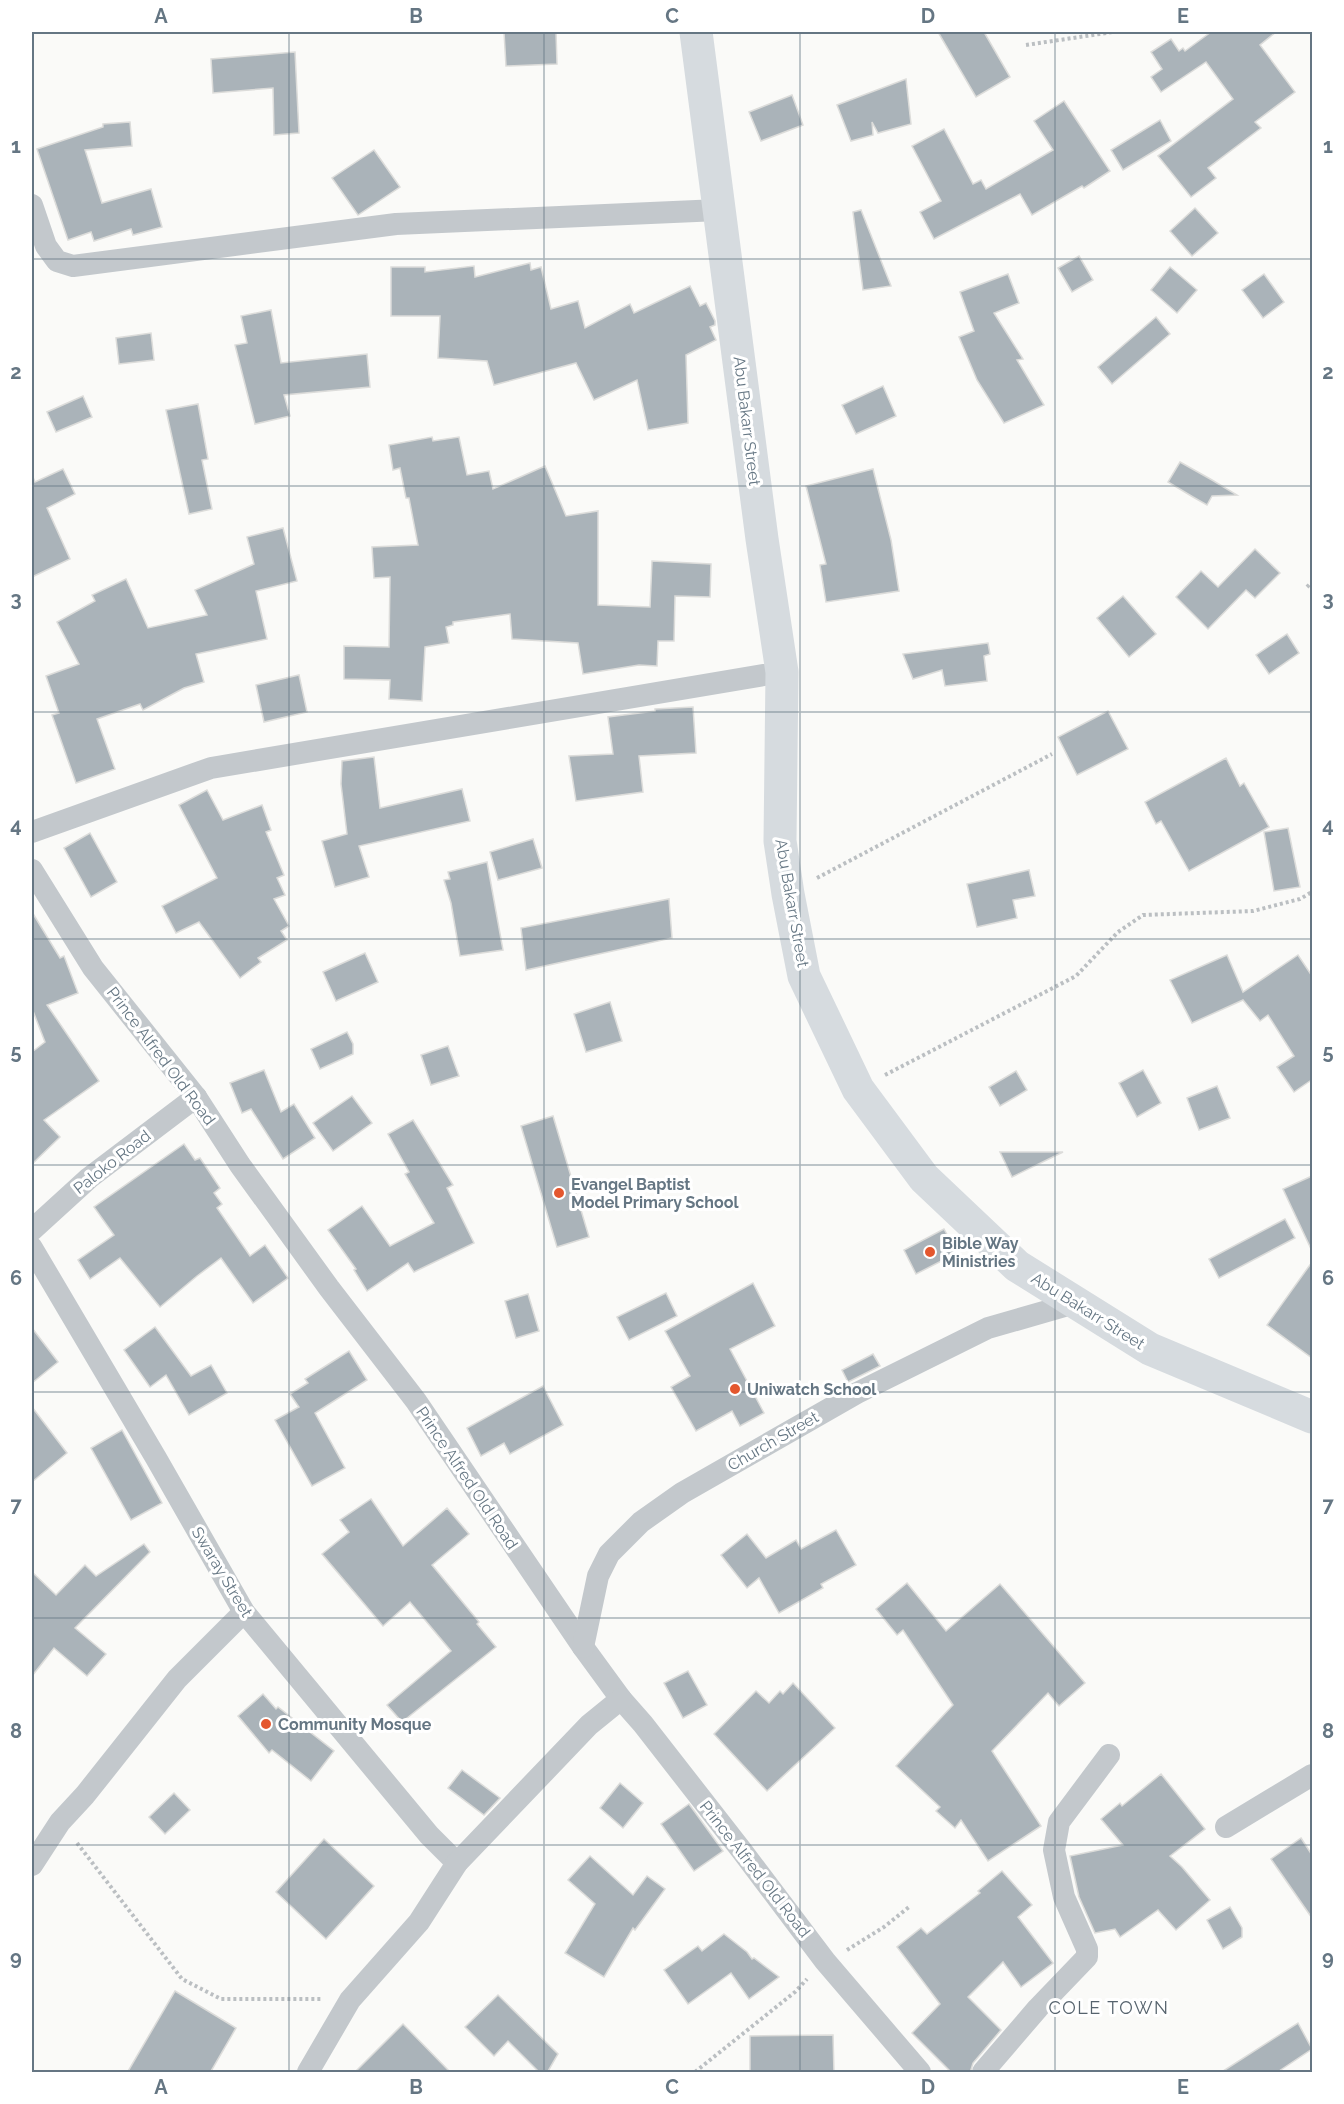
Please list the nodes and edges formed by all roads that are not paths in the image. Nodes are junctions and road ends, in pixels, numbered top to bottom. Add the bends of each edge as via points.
1 (696, 32) edge
2 (32, 205) edge
3 (719, 210) junction
4 (782, 672) junction
5 (32, 832) edge
6 (32, 870) edge
7 (196, 1097) junction
8 (32, 1230) edge
9 (32, 1248) edge
10 (1074, 1303) junction
11 (1312, 1417) edge
12 (244, 1612) junction
13 (583, 1647) junction
14 (621, 1699) junction
15 (1109, 1755) dead end
16 (1312, 1775) edge
17 (1226, 1827) dead end
18 (457, 1863) junction
19 (32, 1865) edge
20 (308, 2073) edge
21 (920, 2073) edge
22 (983, 2073) edge

1 - 3 street, Abu Bakarr Street
2 - 3 street via 46,246 57,261 73,266 396,224
3 - 4 street, Abu Bakarr Street
4 - 5 street via 211,768
4 - 10 street, Abu Bakarr Street via 780,841 804,976 858,1089 924,1178 1017,1266
6 - 7 street, Prince Alfred Old Road via 93,968
7 - 8 street, Paloko Road via 89,1178
7 - 13 street, Prince Alfred Old Road via 329,1288 416,1401
9 - 12 street, Swaray Street
10 - 11 street, Abu Bakarr Street via 1149,1349
10 - 13 street, Church Street via 988,1328 857,1393 682,1492 641,1522 609,1554 598,1576
12 - 18 street, Swaray Street via 429,1835
12 - 19 street via 177,1679 60,1822
13 - 14 street, Prince Alfred Old Road
14 - 18 street via 589,1725
14 - 21 street, Prince Alfred Old Road via 825,1961
15 - 22 street via 1059,1822 1054,1850 1064,1897 1087,1957
16 - 17 street
18 - 20 street via 419,1922 350,2000

